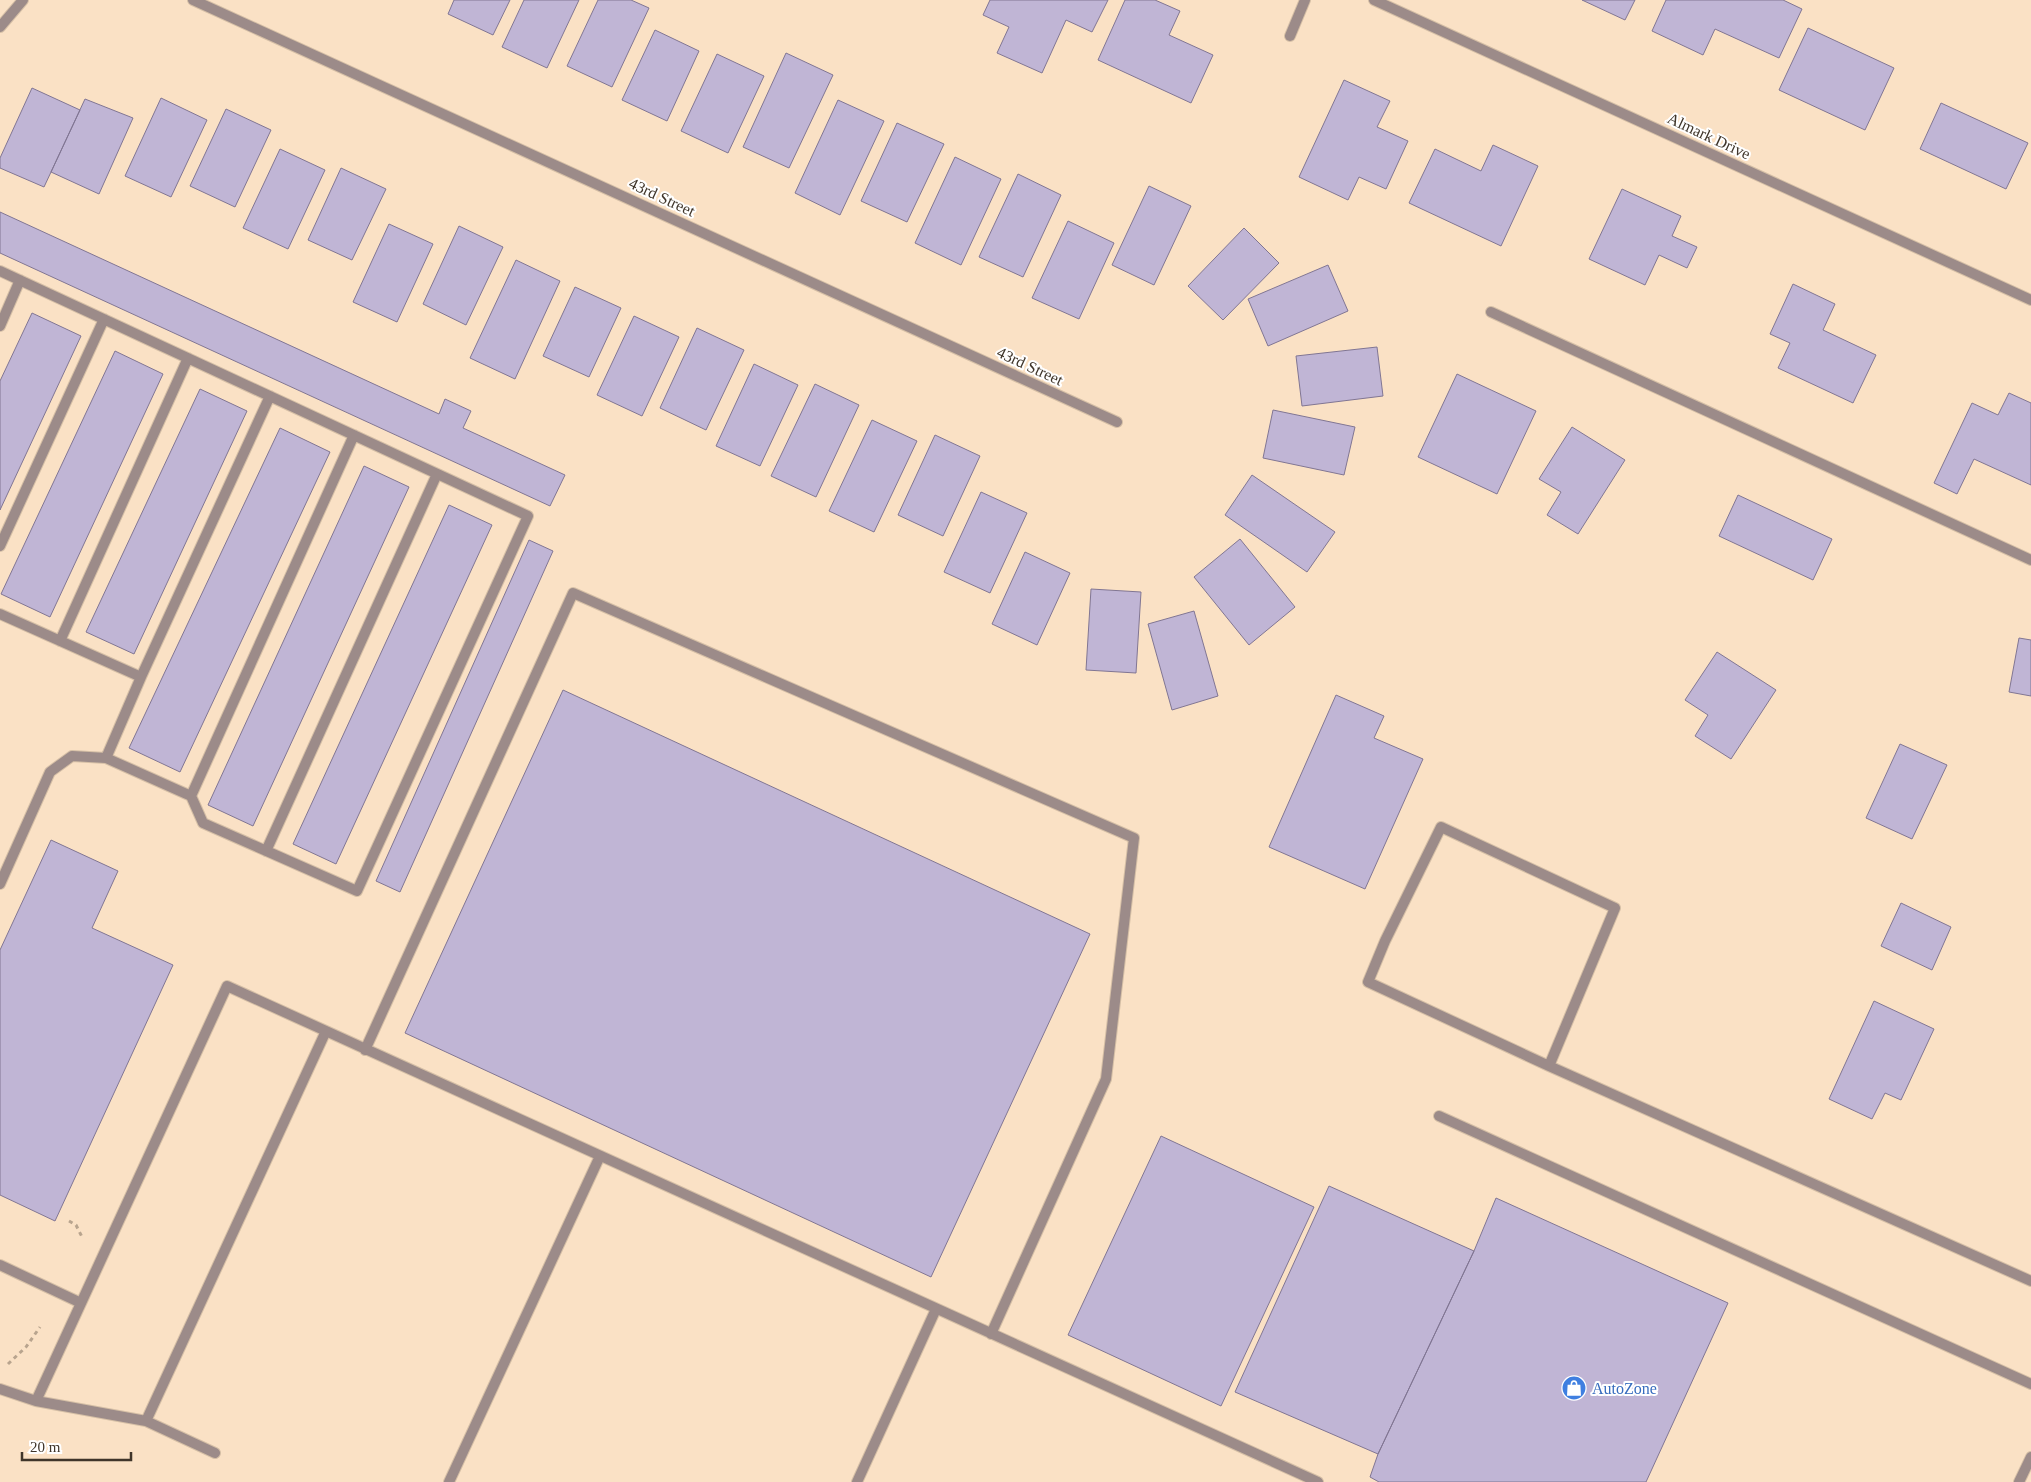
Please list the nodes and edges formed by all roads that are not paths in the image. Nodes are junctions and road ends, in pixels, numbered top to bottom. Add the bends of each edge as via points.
1 (23, 0) edge
2 (194, 0) edge
3 (1305, 0) edge
4 (1374, 0) edge
5 (0, 27) edge
6 (1290, 36) dead end
7 (0, 271) edge
8 (20, 280) junction
9 (2031, 300) edge
10 (1491, 312) dead end
11 (104, 319) junction
12 (0, 326) edge
13 (188, 358) junction
14 (270, 396) junction
15 (1117, 422) dead end
16 (354, 435) junction
17 (437, 474) junction
18 (0, 546) edge
19 (2031, 560) edge
20 (0, 614) edge
21 (60, 641) junction
22 (141, 677) junction
23 (106, 758) junction
24 (191, 796) junction
25 (266, 851) junction
26 (0, 884) edge
27 (326, 1032) junction
28 (365, 1050) junction
29 (1549, 1066) junction
30 (1439, 1116) dead end
31 (600, 1156) junction
32 (0, 1265) edge
33 (2031, 1281) edge
34 (81, 1303) junction
35 (936, 1309) junction
36 (991, 1334) junction
37 (2031, 1384) edge
38 (0, 1389) edge
39 (36, 1401) junction
40 (146, 1421) junction
41 (215, 1453) dead end
42 (2031, 1457) edge
43 (449, 1482) edge
44 (857, 1482) edge
45 (1318, 1482) edge
46 (2020, 1482) edge

1 - 5 street
2 - 15 street, 43rd Street
3 - 6 street
4 - 9 street, Almark Drive
7 - 8 street
8 - 11 street
8 - 12 street
10 - 19 street
11 - 13 street
11 - 18 street
13 - 14 street
13 - 21 street
14 - 16 street
14 - 22 street
16 - 17 street
16 - 24 street
17 - 25 street
17 - 25 street via 528,516 374,856 357,891
20 - 21 street
21 - 22 street
22 - 23 street
23 - 24 street
23 - 26 street via 72,756 50,772
24 - 25 street via 203,823
27 - 28 street
27 - 34 street via 227,986
27 - 40 street
28 - 31 street
28 - 36 street via 573,592 1134,838 1106,1079
29 - 29 street via 1368,982 1441,827 1615,908
29 - 33 street
30 - 37 street
31 - 35 street
31 - 43 street
32 - 34 street
34 - 39 street
35 - 36 street
35 - 44 street
36 - 45 street
38 - 39 street
39 - 40 street
40 - 41 street
42 - 46 street

